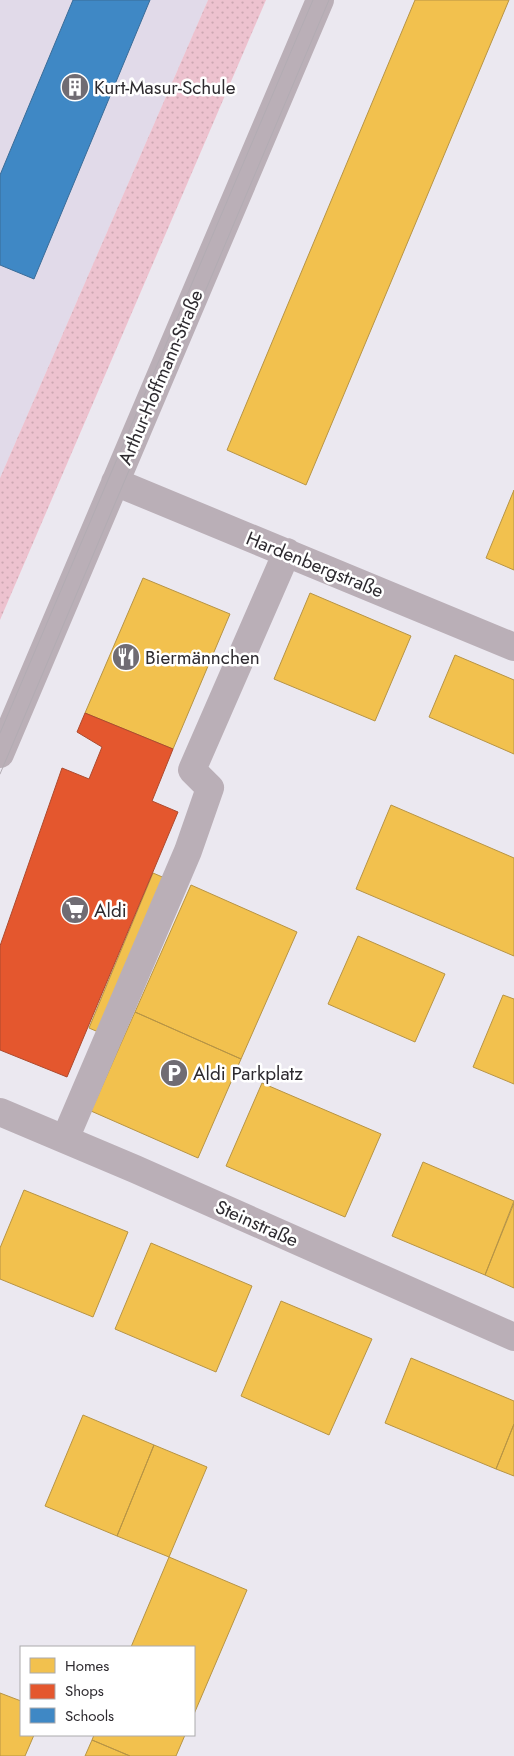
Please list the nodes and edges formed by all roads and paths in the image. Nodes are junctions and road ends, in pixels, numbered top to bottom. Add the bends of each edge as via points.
1 (320, 0) edge
2 (115, 482) junction
3 (287, 552) junction
4 (514, 647) edge
5 (0, 754) edge
6 (0, 1112) edge
7 (65, 1139) junction
8 (514, 1337) edge

1 - 2 street, Arthur-Hoffmann-Straße
2 - 3 street, Hardenbergstraße
2 - 5 street, Arthur-Hoffmann-Straße
3 - 4 street, Hardenbergstraße
3 - 7 street via 192,770 210,788 188,851
6 - 7 street, Steinstraße
7 - 8 street, Steinstraße

